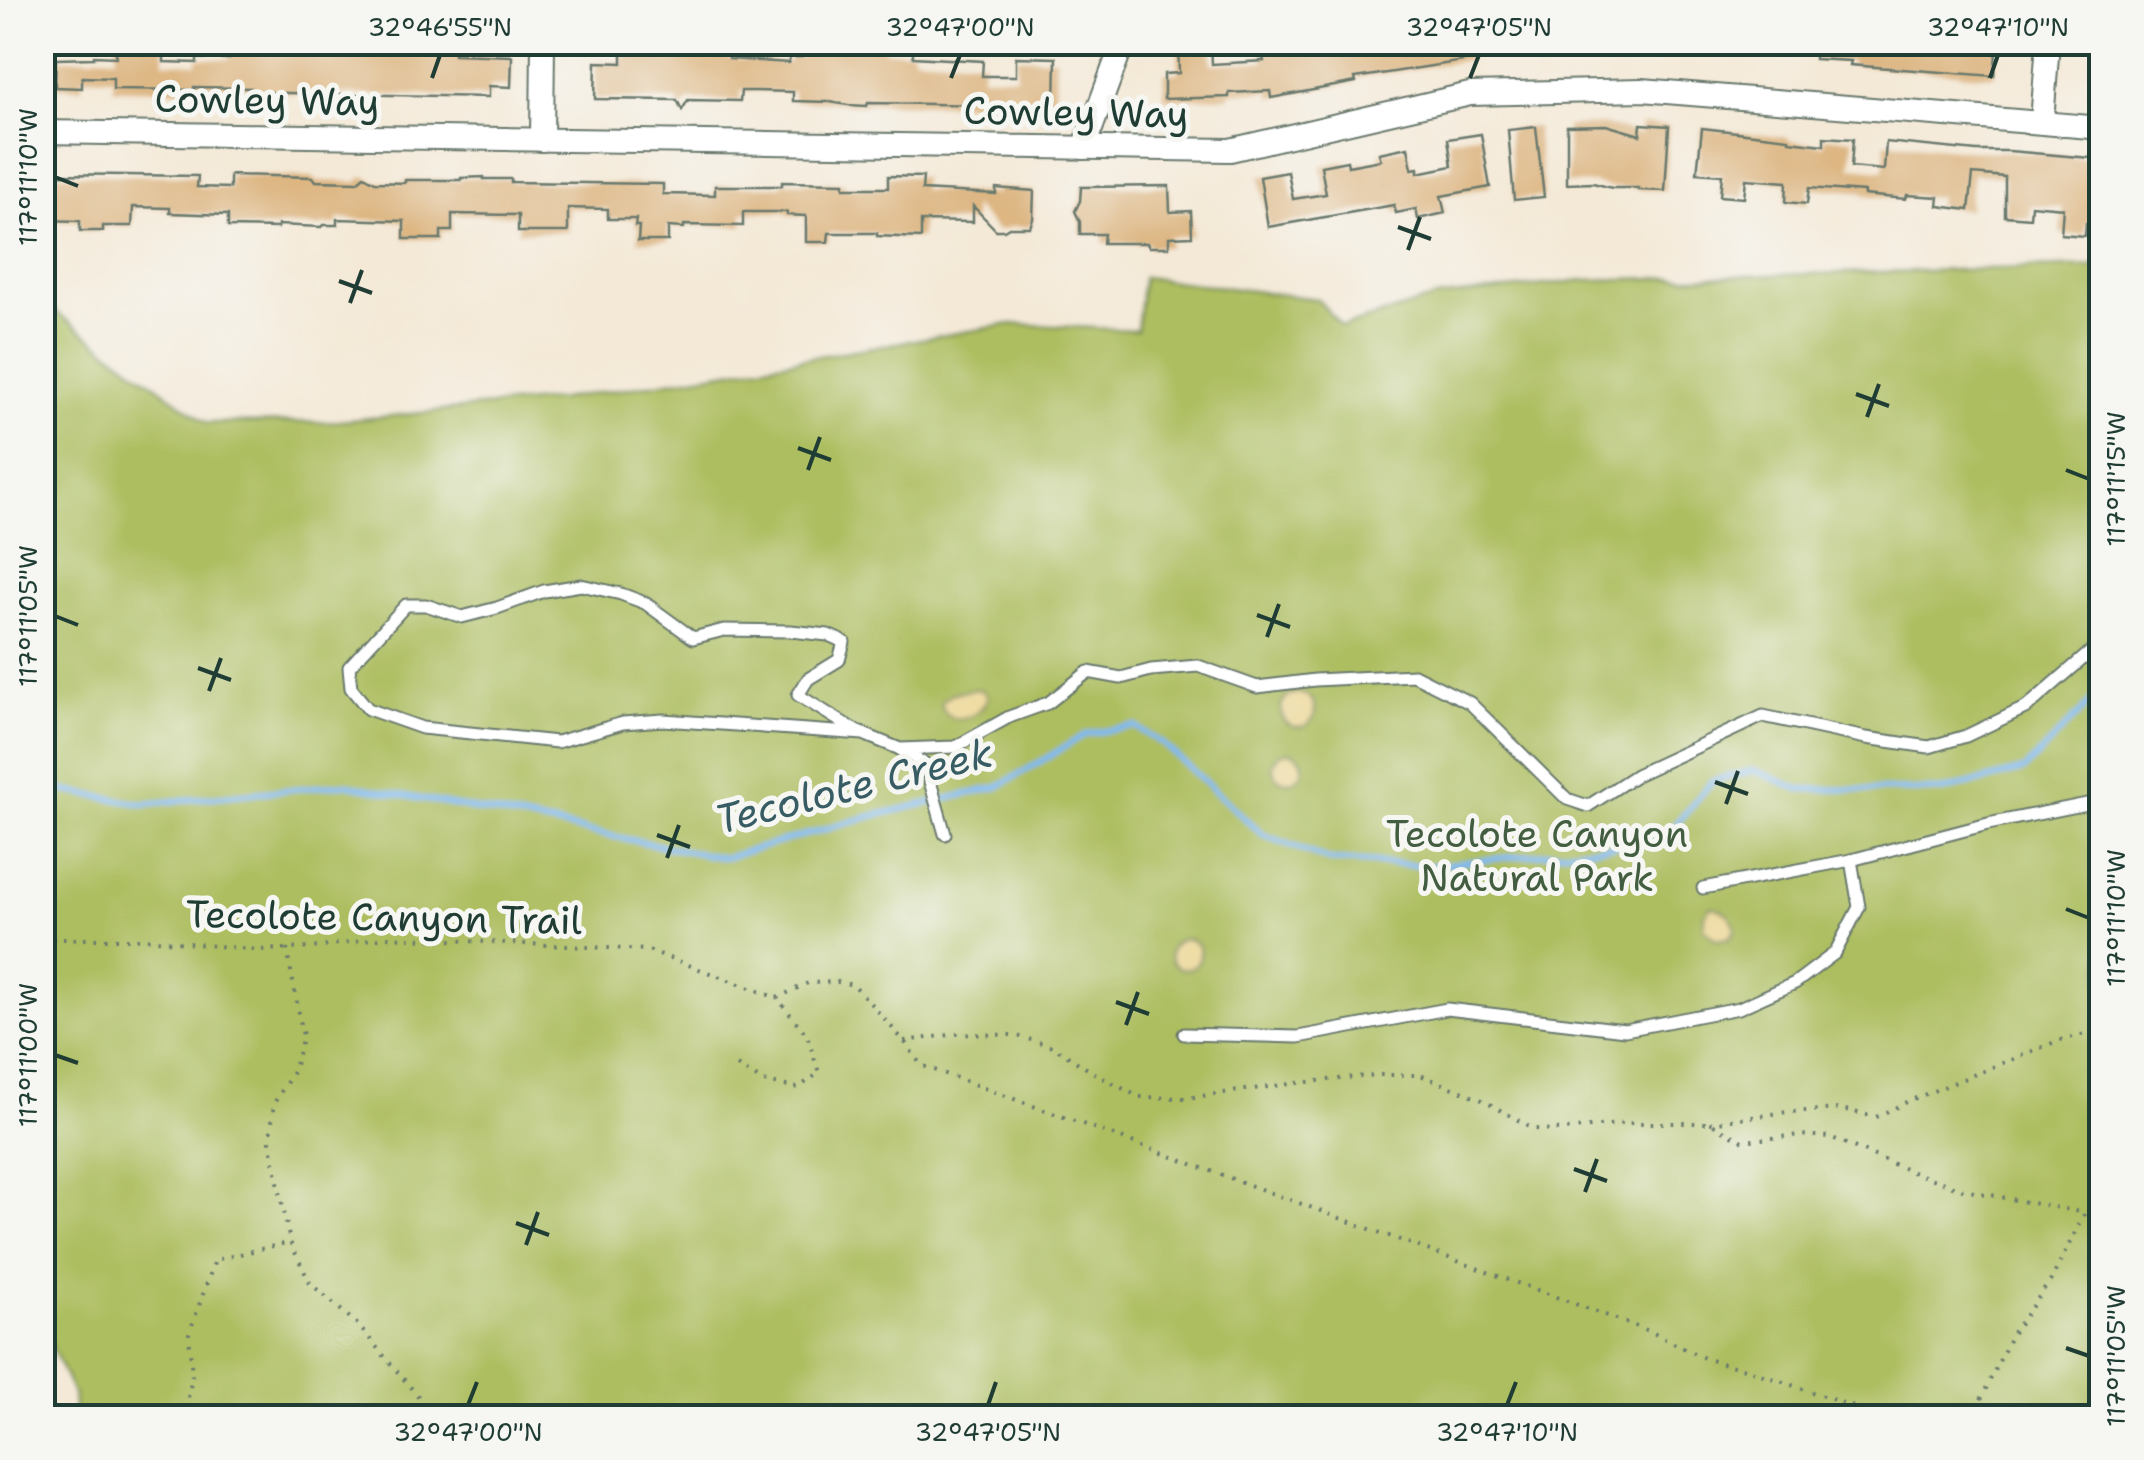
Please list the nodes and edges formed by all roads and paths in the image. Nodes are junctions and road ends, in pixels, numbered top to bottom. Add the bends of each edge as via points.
1 (544, 42) edge
2 (1123, 42) edge
3 (2048, 42) edge
4 (2042, 122) junction
5 (2102, 128) edge
6 (42, 132) edge
7 (542, 140) junction
8 (1084, 148) junction
9 (2102, 642) edge
10 (864, 734) junction
11 (900, 749) junction
12 (2102, 801) edge
13 (945, 834) dead end
14 (1851, 860) junction
15 (1703, 888) dead end
16 (42, 939) edge
17 (287, 949) junction
18 (777, 998) junction
19 (2102, 1030) edge
20 (1184, 1034) dead end
21 (904, 1041) junction
22 (737, 1066) dead end
23 (1710, 1124) junction
24 (2102, 1194) edge
25 (2085, 1213) junction
26 (290, 1242) junction
27 (184, 1418) edge
28 (432, 1418) edge
29 (1885, 1418) edge
30 (1972, 1418) edge

1 - 7 street
2 - 8 street
3 - 4 street
4 - 5 street, Cowley Way
4 - 8 street, Cowley Way via 1642,90 1470,94 1230,150
6 - 7 street, Cowley Way
7 - 8 street, Cowley Way
9 - 11 lane via 2027,708 1929,748 1763,716 1636,775 1588,806 1567,799 1470,702 1414,675 1257,687 1198,666 1121,678 1088,672 1048,703 954,746
10 - 10 lane via 798,694 808,679 839,660 844,642 792,631 724,630 693,638 645,603 581,585 462,616 426,604 406,606 349,667 351,688 368,709 422,728 557,742 623,723 663,720
10 - 11 lane
11 - 13 lane via 925,764
12 - 14 lane
14 - 15 lane
14 - 20 lane via 1860,908 1835,953 1795,983 1739,1008 1626,1030 1448,1009 1298,1037
16 - 17 path, Tecolote Canyon Trail
17 - 18 path, Tecolote Canyon Trail via 387,937 648,950
17 - 26 path via 302,1036 294,1072 274,1103 270,1141
18 - 21 path via 808,984 854,985
18 - 22 path via 806,1035 819,1073 798,1088 764,1082
19 - 23 path via 2060,1040 1876,1117 1841,1109
21 - 23 path via 1014,1036 1052,1046 1140,1096 1187,1098 1297,1082 1420,1075 1534,1129
21 - 29 path via 921,1065 1648,1331 1706,1359
23 - 25 path via 1743,1142 1830,1137 1964,1190
24 - 25 path
25 - 30 path via 2051,1280 2012,1334
26 - 27 path via 214,1260 189,1334 192,1377
26 - 28 path via 310,1283 357,1324

